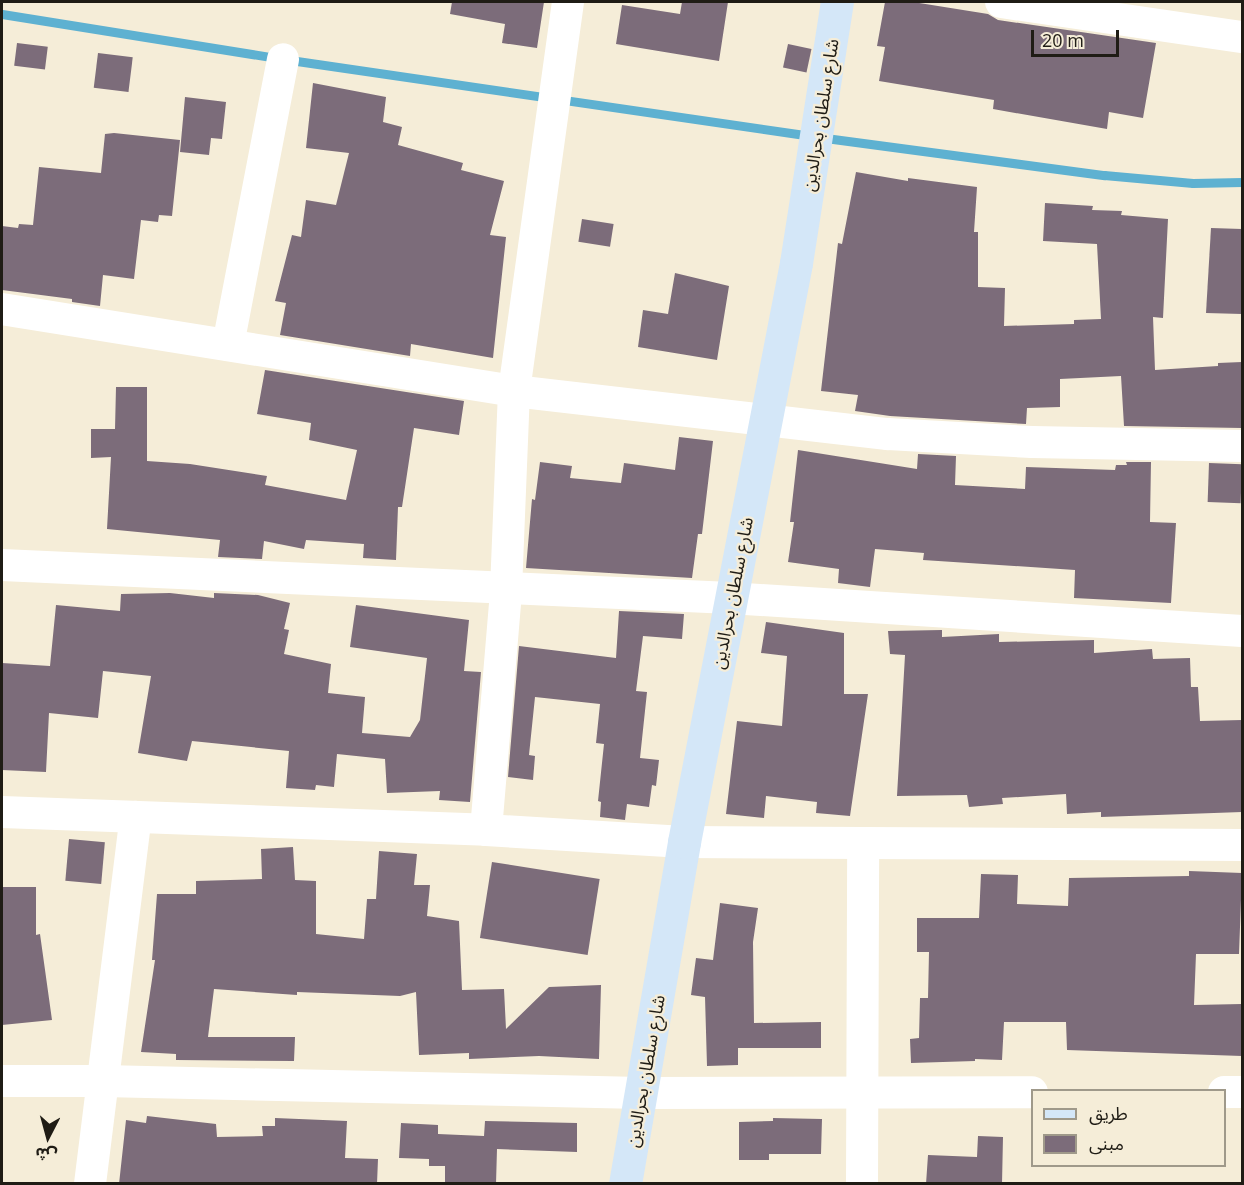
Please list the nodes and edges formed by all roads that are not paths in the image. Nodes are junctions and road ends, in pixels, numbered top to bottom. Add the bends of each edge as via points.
1 (568, 2) edge
2 (837, 2) edge
3 (1001, 2) edge
4 (1242, 38) edge
5 (283, 59) dead end
6 (2, 309) edge
7 (228, 345) junction
8 (513, 391) junction
9 (766, 420) junction
10 (1242, 446) edge
11 (2, 565) edge
12 (506, 590) junction
13 (730, 598) junction
14 (1242, 631) edge
15 (2, 812) edge
16 (136, 817) junction
17 (486, 830) junction
18 (684, 842) junction
19 (863, 845) junction
20 (1242, 845) edge
21 (103, 1080) junction
22 (2, 1081) edge
23 (862, 1092) junction
24 (1031, 1092) edge
25 (1226, 1092) edge
26 (1242, 1092) edge
27 (641, 1093) junction
28 (90, 1184) edge
29 (625, 1184) edge
30 (862, 1184) edge

1 - 8 street
2 - 9 street, شارع سلطان بحرالدين via 818,137
3 - 4 street
5 - 7 street
6 - 7 street
7 - 8 street
8 - 9 street
8 - 12 street
9 - 10 street via 888,434 1032,442
9 - 13 street, شارع سلطان بحرالدين
11 - 12 street
12 - 13 street
12 - 17 street
13 - 14 street
13 - 18 street, شارع سلطان بحرالدين
15 - 16 street
16 - 17 street
16 - 21 street
17 - 18 street
18 - 19 street
18 - 27 street, شارع سلطان بحرالدين
19 - 20 street
19 - 23 street
21 - 22 street
21 - 27 street
21 - 28 street
23 - 24 street
23 - 27 street
23 - 30 street
25 - 26 street
27 - 29 street, شارع سلطان بحرالدين

